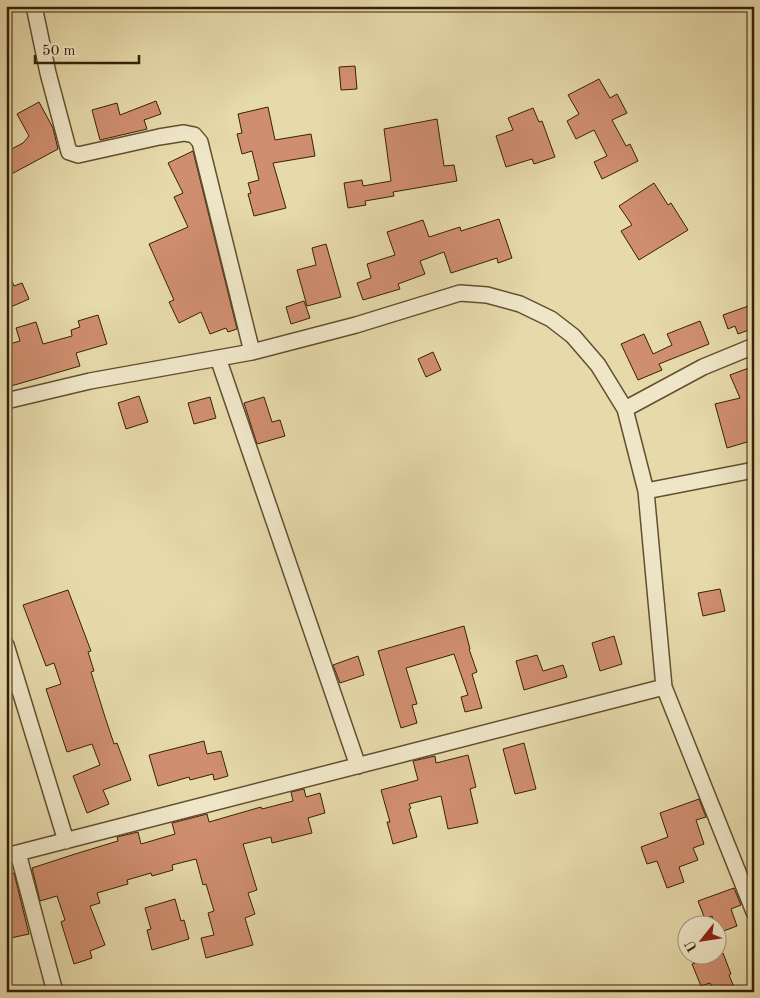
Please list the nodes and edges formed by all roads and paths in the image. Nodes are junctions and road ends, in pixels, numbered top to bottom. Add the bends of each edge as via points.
1 (34, 6) edge
2 (754, 346) edge
3 (252, 352) junction
4 (218, 358) junction
5 (6, 401) edge
6 (625, 409) junction
7 (754, 470) edge
8 (646, 491) junction
9 (6, 645) edge
10 (664, 687) junction
11 (358, 766) junction
12 (66, 841) junction
13 (12, 855) edge
14 (753, 910) edge
15 (55, 992) edge

1 - 3 street via 69,152 78,155 184,133 194,135 200,142
2 - 6 street via 703,367
3 - 4 street
3 - 6 street via 460,293 487,295 528,308 551,319 573,336 598,365
4 - 5 street via 90,381
4 - 11 street
6 - 8 street
7 - 8 street
8 - 10 street
9 - 12 street
10 - 11 street
10 - 14 street
11 - 12 street
12 - 13 street
13 - 15 street

